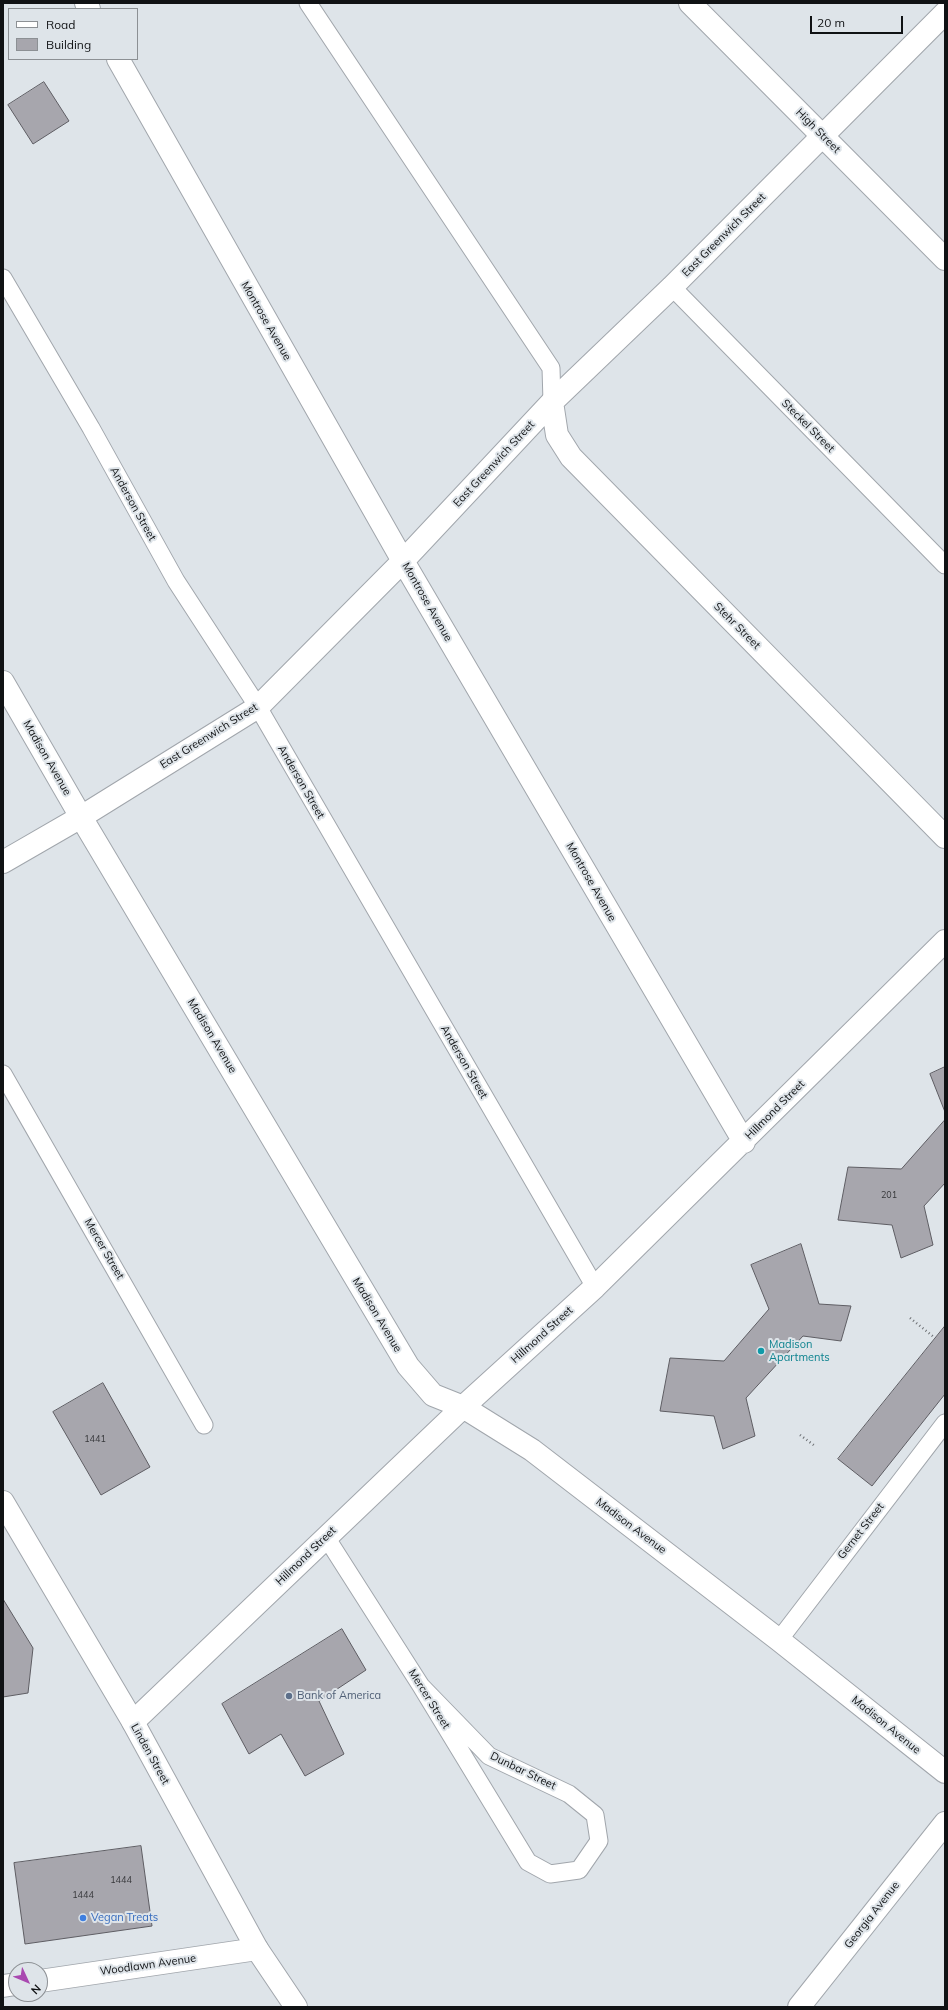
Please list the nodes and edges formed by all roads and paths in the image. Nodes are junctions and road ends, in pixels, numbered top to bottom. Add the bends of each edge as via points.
1 (308, 3) edge
2 (690, 3) edge
3 (945, 13) edge
4 (119, 60) edge
5 (823, 136) junction
6 (945, 259) edge
7 (3, 278) edge
8 (672, 287) junction
9 (552, 402) junction
10 (403, 561) junction
11 (945, 565) edge
12 (3, 682) edge
13 (258, 707) junction
14 (80, 817) junction
15 (945, 837) edge
16 (3, 862) edge
17 (945, 941) edge
18 (3, 1074) edge
19 (744, 1142) junction
20 (595, 1288) junction
21 (910, 1318) dead end
22 (935, 1338) dead end
23 (463, 1407) junction
24 (945, 1423) edge
25 (204, 1424) dead end
26 (800, 1435) dead end
27 (816, 1446) dead end
28 (3, 1502) edge
29 (326, 1537) junction
30 (779, 1640) junction
31 (421, 1686) junction
32 (133, 1722) junction
33 (945, 1772) edge
34 (945, 1824) edge
35 (528, 1862) joint
36 (257, 1949) junction
37 (48, 1980) edge
38 (296, 2007) edge
39 (799, 2007) edge

1 - 9 lane via 551,368
2 - 5 street, High Street
3 - 5 street, East Greenwich Street
4 - 10 street, Montrose Avenue
5 - 6 street, High Street
5 - 8 street, East Greenwich Street
7 - 13 lane, Anderson Street via 91,428 176,581
8 - 9 street, East Greenwich Street
8 - 11 lane, Steckel Street
9 - 10 street, East Greenwich Street
9 - 15 street, Stehr Street via 557,435 571,456
10 - 13 street, East Greenwich Street
10 - 19 street, Montrose Avenue
12 - 14 street, Madison Avenue
13 - 14 street, East Greenwich Street
13 - 20 lane, Anderson Street
14 - 16 street, East Greenwich Street
14 - 23 street, Madison Avenue via 408,1366 433,1395
17 - 19 street, Hillmond Street
18 - 25 lane, Mercer Street
19 - 20 street, Hillmond Street
20 - 23 street, Hillmond Street
21 - 22 path
23 - 29 street, Hillmond Street
23 - 30 street, Madison Avenue via 532,1450
24 - 30 lane, Gernet Street
26 - 27 path
28 - 32 street, Linden Street
29 - 31 lane, Mercer Street
29 - 32 street, Hillmond Street
30 - 33 street, Madison Avenue
31 - 35 lane, Mercer Street
31 - 35 lane, Dunbar Street via 489,1756 569,1794 595,1815 599,1841 579,1870 550,1874
32 - 36 street, Linden Street
34 - 39 street, Georgia Avenue
36 - 37 street, Woodlawn Avenue
36 - 38 street, Linden Street

